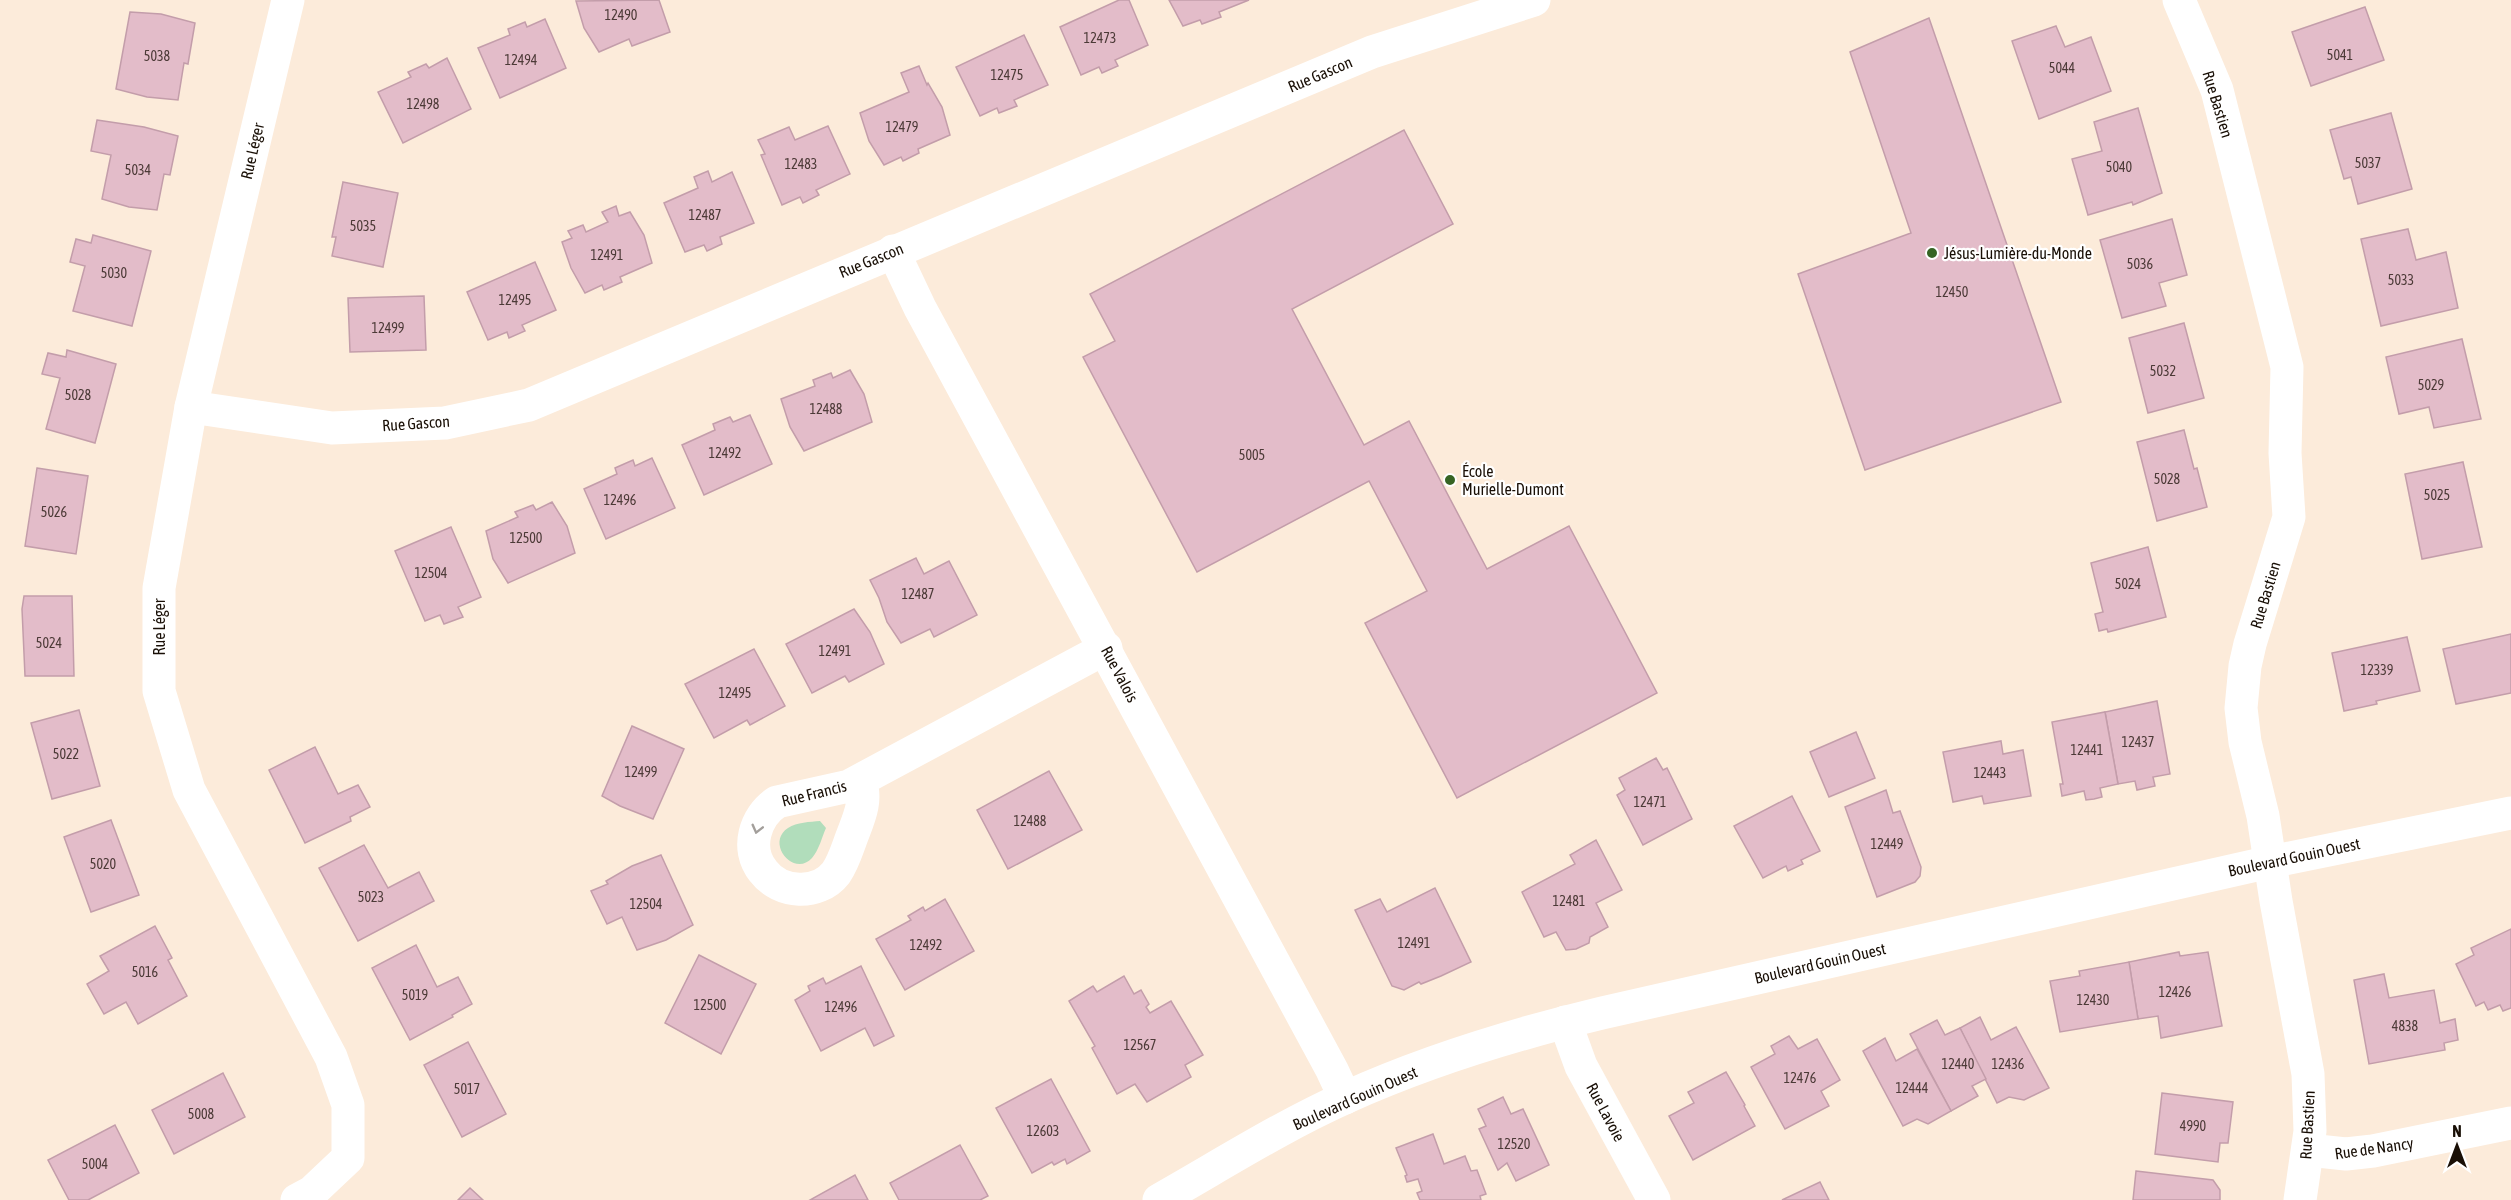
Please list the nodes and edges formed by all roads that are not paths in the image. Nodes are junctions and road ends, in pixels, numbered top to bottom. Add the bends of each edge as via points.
1 (288, 0) edge
2 (1534, 0) edge
3 (2179, 0) edge
4 (893, 251) junction
5 (191, 407) junction
6 (1106, 648) junction
7 (860, 781) dead end
8 (2511, 813) edge
9 (2270, 862) junction
10 (1565, 1022) junction
11 (1345, 1098) junction
12 (2511, 1123) edge
13 (2308, 1150) junction
14 (297, 1200) edge
15 (1159, 1200) edge
16 (1654, 1200) edge
17 (2300, 1200) edge

1 - 5 street, Rue Léger
2 - 4 street, Rue Gascon via 1372,52
3 - 9 street, Rue Bastien via 2217,90 2287,367 2285,453 2289,518 2250,644 2241,708
4 - 5 street, Rue Gascon via 529,405 445,423 332,428
4 - 6 street, Rue Valois via 920,308
5 - 14 street, Rue Léger via 159,588 159,691 189,790 331,1057 348,1105 348,1158 312,1192
6 - 7 street, Rue Francis
6 - 11 street, Rue Valois
8 - 9 street, Boulevard Gouin Ouest
9 - 10 street, Boulevard Gouin Ouest
9 - 13 street, Rue Bastien via 2308,1074
10 - 11 street, Boulevard Gouin Ouest via 1467,1051
10 - 16 street, Rue Lavoie via 1581,1066
11 - 15 street, Boulevard Gouin Ouest
12 - 13 street, Rue de Nancy via 2373,1151 2346,1154
13 - 17 street, Rue Bastien

